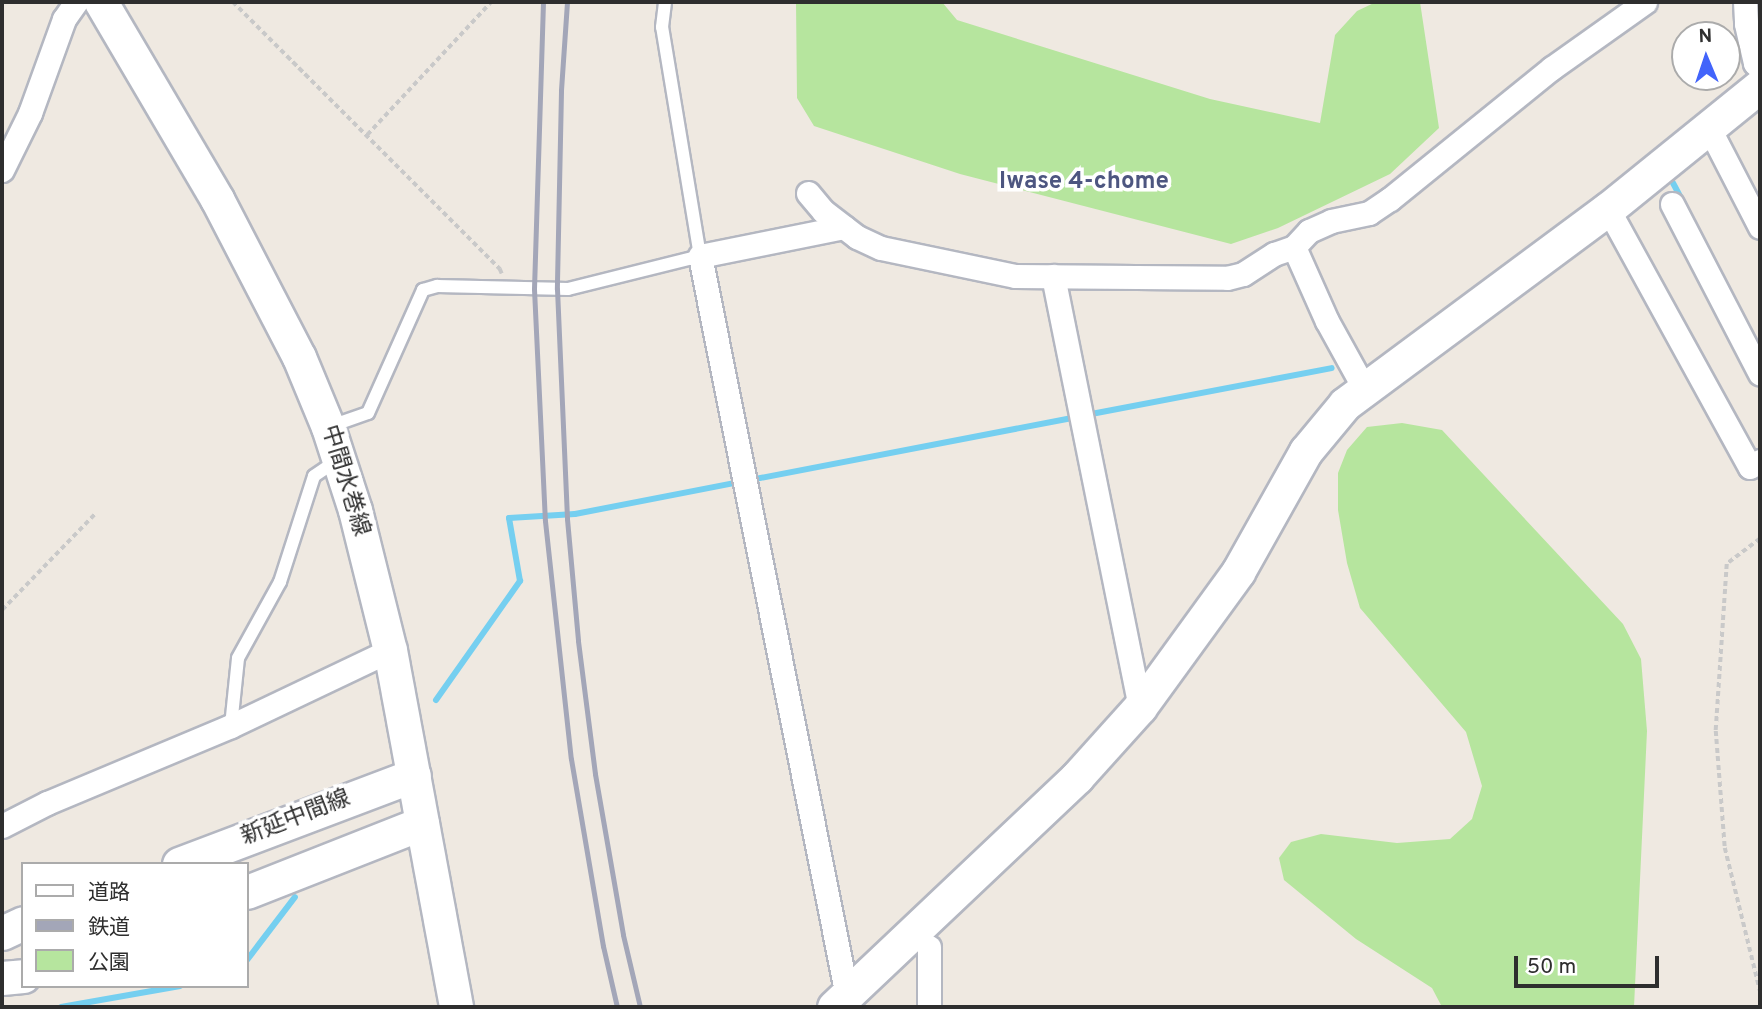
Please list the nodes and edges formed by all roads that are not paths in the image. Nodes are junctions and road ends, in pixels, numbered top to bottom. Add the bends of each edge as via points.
1 (76, 2) edge
2 (101, 2) edge
3 (665, 2) edge
4 (1645, 2) edge
5 (1745, 2) edge
6 (1760, 68) edge
7 (1760, 86) edge
8 (1710, 130) junction
9 (2, 170) edge
10 (808, 193) dead end
11 (1672, 204) dead end
12 (1608, 209) junction
13 (844, 227) junction
14 (1760, 227) edge
15 (1294, 247) junction
16 (700, 256) junction
17 (1053, 276) junction
18 (1760, 374) edge
19 (1364, 388) junction
20 (328, 427) junction
21 (338, 460) junction
22 (1760, 461) edge
23 (390, 650) junction
24 (1140, 707) junction
25 (231, 726) junction
26 (414, 775) junction
27 (422, 823) junction
28 (2, 826) edge
29 (184, 862) edge
30 (248, 892) edge
31 (21, 924) edge
32 (2, 933) edge
33 (929, 947) dead end
34 (21, 976) edge
35 (2, 978) edge
36 (840, 1001) edge
37 (456, 1007) edge
38 (929, 1007) edge

1 - 9 street via 64,19 30,113
2 - 20 main road, 中間水巻線 via 217,199 299,357
3 - 16 lane via 662,27
4 - 15 street via 1552,68 1370,213 1331,221 1309,231
5 - 6 street via 1746,24
7 - 8 main road
8 - 12 main road
8 - 14 street
10 - 13 street
11 - 18 street
12 - 19 main road
12 - 22 street via 1750,467
13 - 16 street
13 - 17 street via 881,248 1015,276
15 - 17 street via 1227,278
15 - 19 street
16 - 20 lane via 568,289 438,286 423,290 368,413
16 - 36 street
17 - 24 street
19 - 24 main road via 1345,404 1307,452 1238,572
20 - 21 main road, 中間水巻線
21 - 23 main road, 中間水巻線
21 - 25 lane via 314,476 280,582 238,658
23 - 25 street
23 - 26 main road, 中間水巻線
24 - 36 main road via 1077,777
25 - 28 street
26 - 27 main road, 中間水巻線
26 - 29 main road, 新延中間線
27 - 30 main road
27 - 37 main road, 中間水巻線
31 - 32 main road
33 - 38 street
34 - 35 main road

